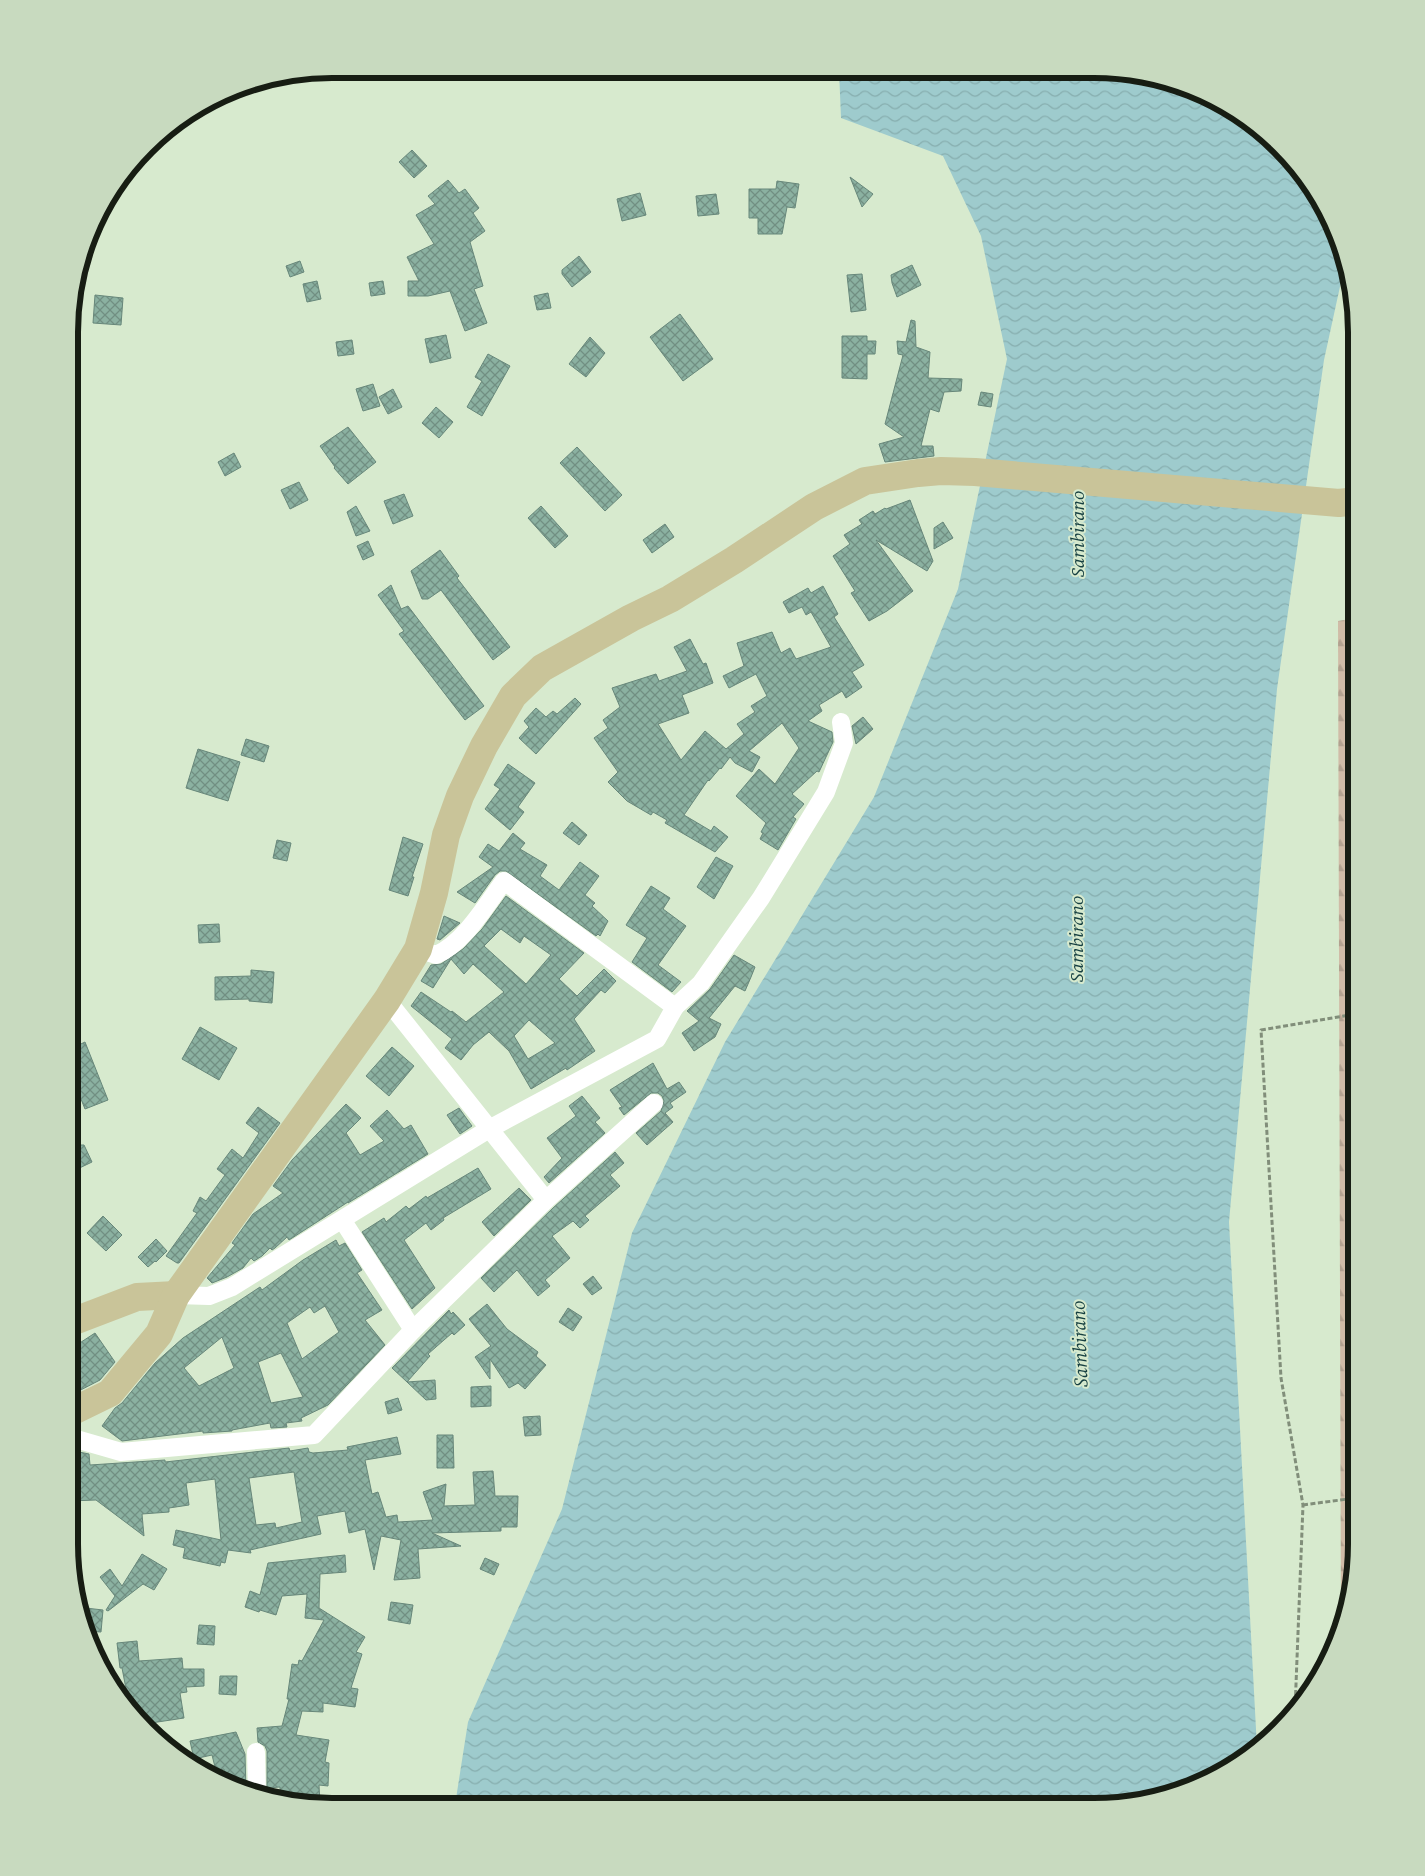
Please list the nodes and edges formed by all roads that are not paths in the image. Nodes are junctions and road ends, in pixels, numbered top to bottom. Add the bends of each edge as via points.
1 (1348, 502) edge
2 (841, 722) dead end
3 (418, 949) junction
4 (387, 1000) junction
5 (675, 1007) junction
6 (654, 1103) dead end
7 (489, 1129) junction
8 (546, 1200) junction
9 (343, 1221) junction
10 (176, 1295) junction
11 (78, 1319) edge
12 (413, 1330) junction
13 (78, 1409) edge
14 (78, 1440) edge
15 (256, 1752) dead end
16 (257, 1787) edge

1 - 3 main road via 975,472 942,471 865,481 814,507 670,599 542,668 513,696 460,796 446,836
2 - 5 street via 844,744 826,792 762,898 701,983
3 - 4 main road
3 - 5 street via 436,955 444,951 472,924 504,880
4 - 7 street
4 - 10 main road
5 - 7 street via 657,1039
6 - 8 street
7 - 8 street
7 - 9 street
8 - 12 street
9 - 10 street via 232,1287 209,1296
9 - 12 street
10 - 11 main road via 137,1297
10 - 13 main road via 159,1334 110,1393
12 - 14 street via 314,1435 121,1452
15 - 16 street

